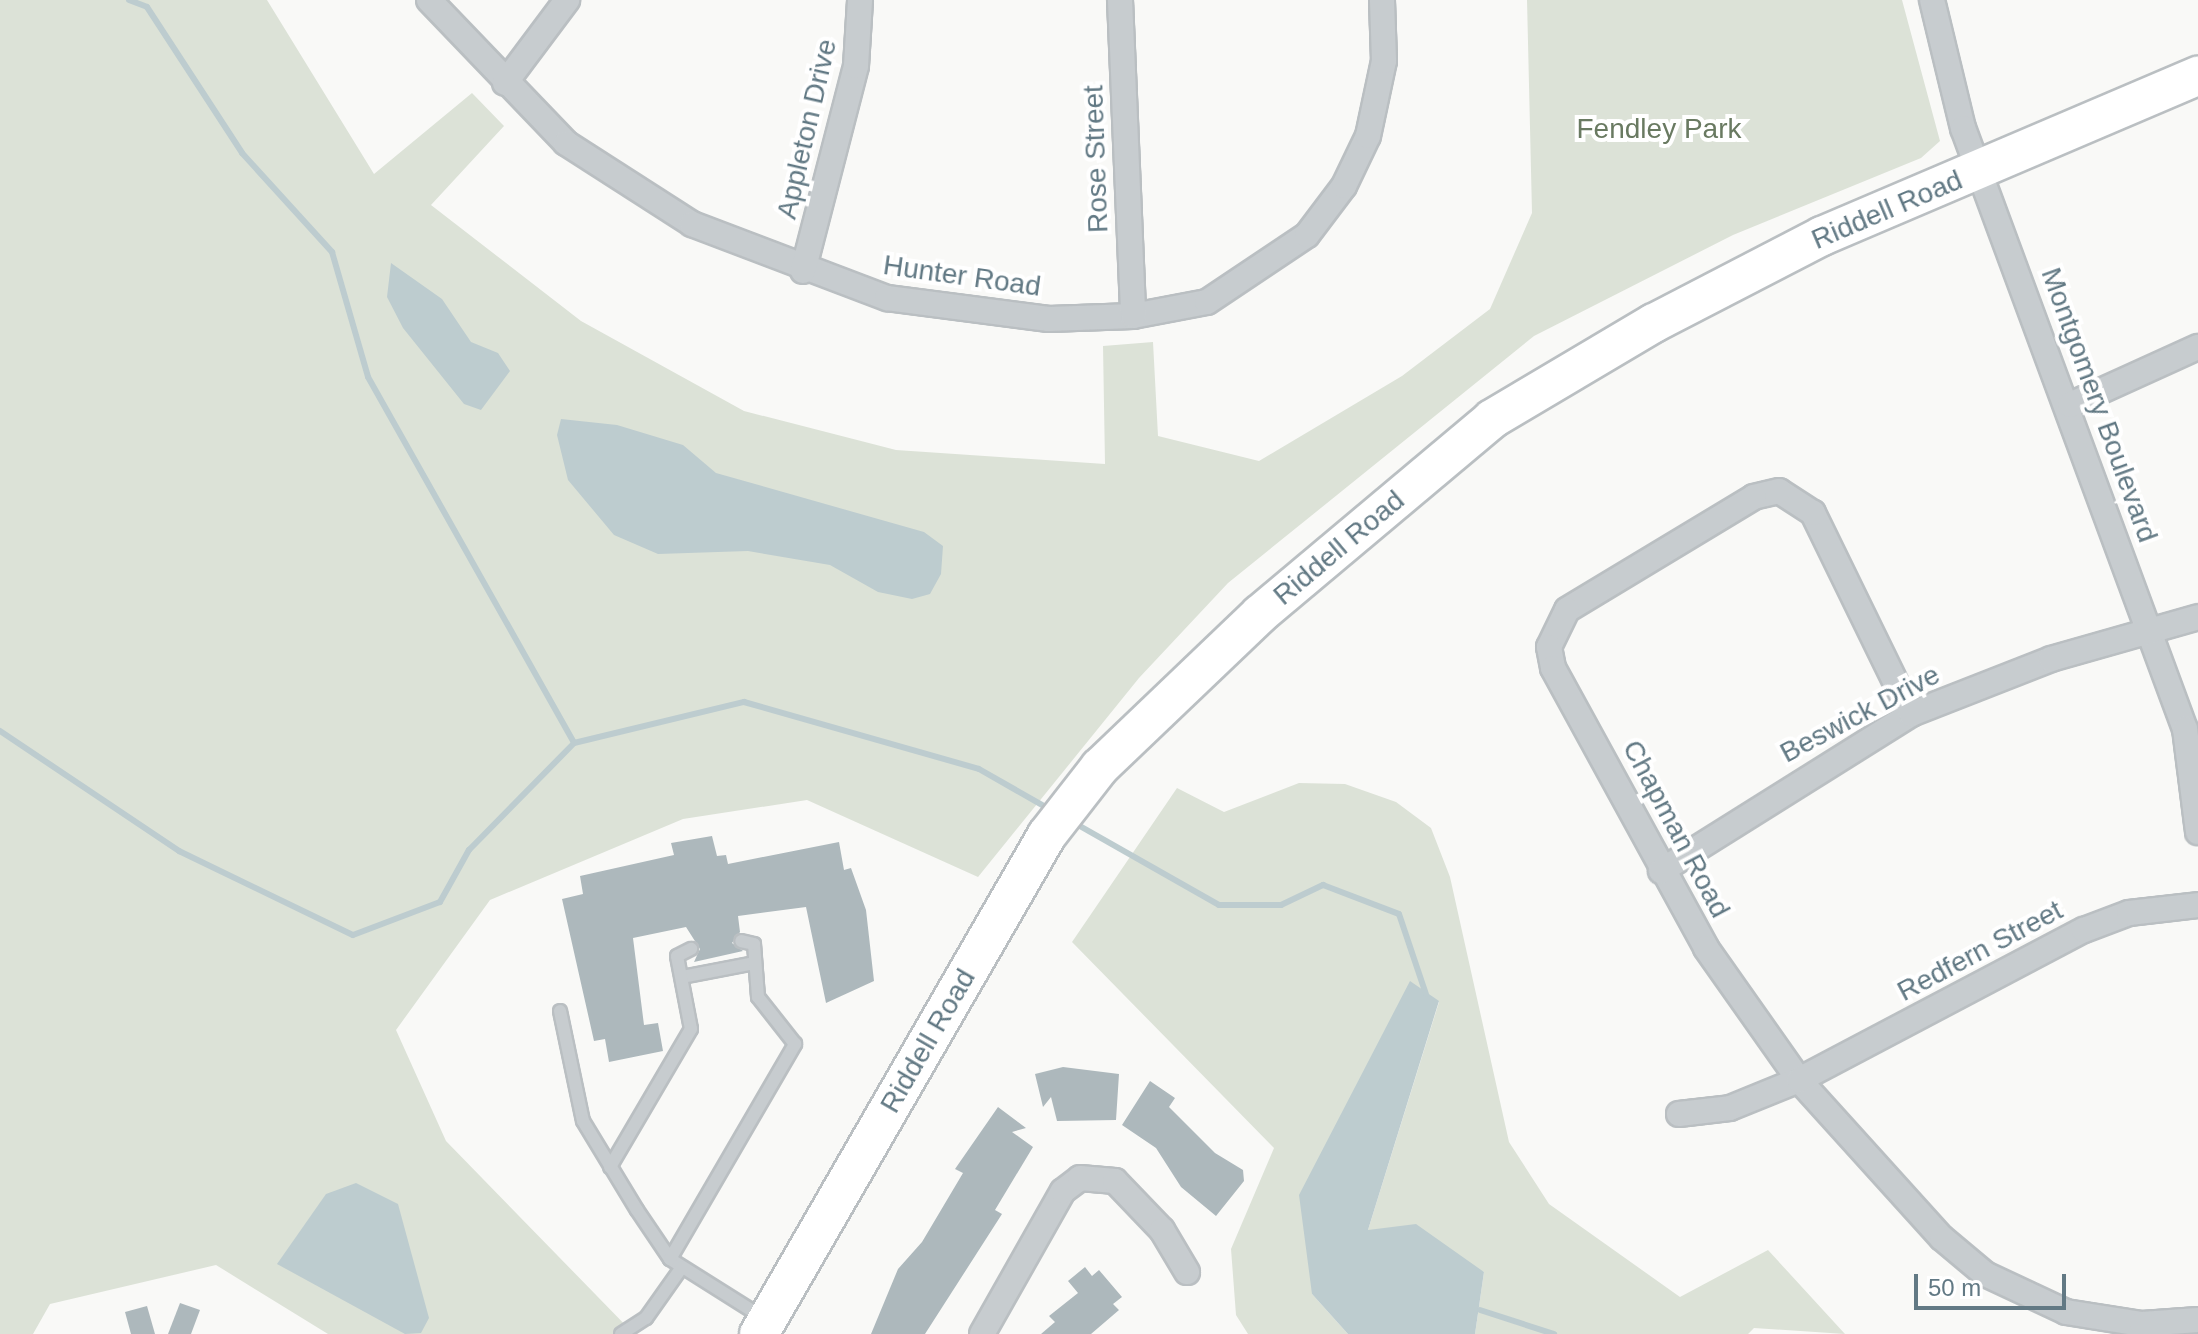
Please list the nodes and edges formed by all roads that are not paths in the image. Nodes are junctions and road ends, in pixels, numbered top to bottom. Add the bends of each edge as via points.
1 (429, 0) edge
2 (567, 0) edge
3 (860, 0) edge
4 (1120, 0) edge
5 (1382, 0) edge
6 (1932, 0) edge
7 (2198, 76) edge
8 (505, 83) junction
9 (1979, 170) junction
10 (803, 271) junction
11 (1133, 316) junction
12 (2198, 347) edge
13 (2070, 405) junction
14 (2198, 617) edge
15 (2149, 629) junction
16 (1911, 714) junction
17 (2198, 832) edge
18 (1661, 871) junction
19 (2198, 905) edge
20 (741, 941) dead end
21 (691, 949) dead end
22 (755, 963) junction
23 (682, 977) junction
24 (560, 1011) dead end
25 (1799, 1080) junction
26 (1679, 1114) dead end
27 (610, 1167) junction
28 (670, 1259) junction
29 (682, 1267) junction
30 (1187, 1272) dead end
31 (2198, 1320) edge
32 (763, 1327) edge
33 (621, 1334) edge
34 (982, 1334) edge

1 - 8 street, Hunter Road
2 - 8 street
3 - 10 street, Appleton Drive via 856,66
4 - 11 street, Rose Street
5 - 11 street, Hunter Road via 1377,105 1328,211 1243,284 1207,302
6 - 9 street, Montgomery Boulevard
7 - 9 main road, Riddell Road
8 - 10 street, Hunter Road via 566,143 655,202
9 - 13 street, Montgomery Boulevard
9 - 32 main road, Riddell Road via 1822,236 1654,323 1492,419 1260,614 1100,767 1047,835
10 - 11 street, Hunter Road via 887,298 971,313
12 - 13 street
13 - 15 street, Montgomery Boulevard
14 - 15 street, Beswick Drive
15 - 16 street, Beswick Drive
15 - 17 street, Montgomery Boulevard via 2185,729
16 - 18 street, Beswick Drive
16 - 18 street, Chapman Road via 1813,513 1798,497 1779,491 1754,497 1660,551 1567,610 1549,647 1553,668
18 - 25 street, Chapman Road
19 - 25 street, Redfern Street via 2129,913 2084,930
20 - 22 lane via 754,944
21 - 23 lane via 677,956
22 - 23 lane
22 - 28 lane via 758,997 795,1044
23 - 27 lane via 691,1029
24 - 27 lane via 583,1121
25 - 26 street, Redfern Street via 1730,1108
25 - 31 street, Chapman Road via 1942,1238 1985,1274 2066,1312 2142,1324
27 - 28 lane
28 - 29 lane
29 - 32 lane
29 - 33 lane via 646,1318
30 - 34 street via 1162,1230 1115,1181 1080,1178 1063,1191

